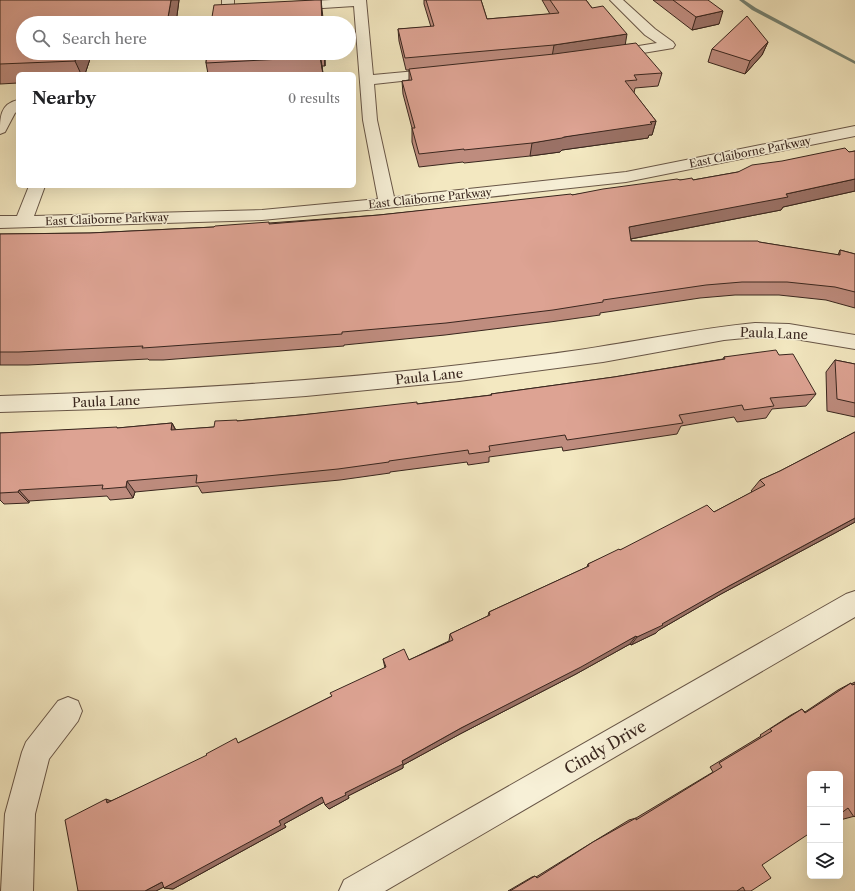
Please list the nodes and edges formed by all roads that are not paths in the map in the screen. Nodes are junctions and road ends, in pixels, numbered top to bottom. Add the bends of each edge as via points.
1 (228, 0) edge
2 (616, 0) edge
3 (360, 1) edge
4 (282, 6) edge
5 (267, 7) edge
6 (602, 55) edge
7 (452, 72) edge
8 (363, 87) edge
9 (16, 106) edge
10 (370, 120) junction
11 (356, 121) edge
12 (0, 129) edge
13 (854, 133) edge
14 (36, 188) edge
15 (387, 203) junction
16 (0, 222) edge
17 (23, 222) junction
18 (855, 342) edge
19 (0, 404) edge
20 (855, 603) edge
21 (68, 711) dead end
22 (17, 891) edge
23 (355, 891) edge

1 - 5 street via 228,9
2 - 6 street via 668,46
3 - 4 street
3 - 8 street
7 - 8 street
8 - 10 street
9 - 12 street via 9,111
10 - 11 street
10 - 15 street
13 - 15 street, East Claiborne Parkway via 626,177
14 - 17 street
15 - 17 street, East Claiborne Parkway via 262,215
16 - 17 street, East Claiborne Parkway
18 - 19 street, Paula Lane via 789,331 755,330 466,372 321,387 134,400
20 - 23 street, Cindy Drive
21 - 22 street via 36,752 20,814

